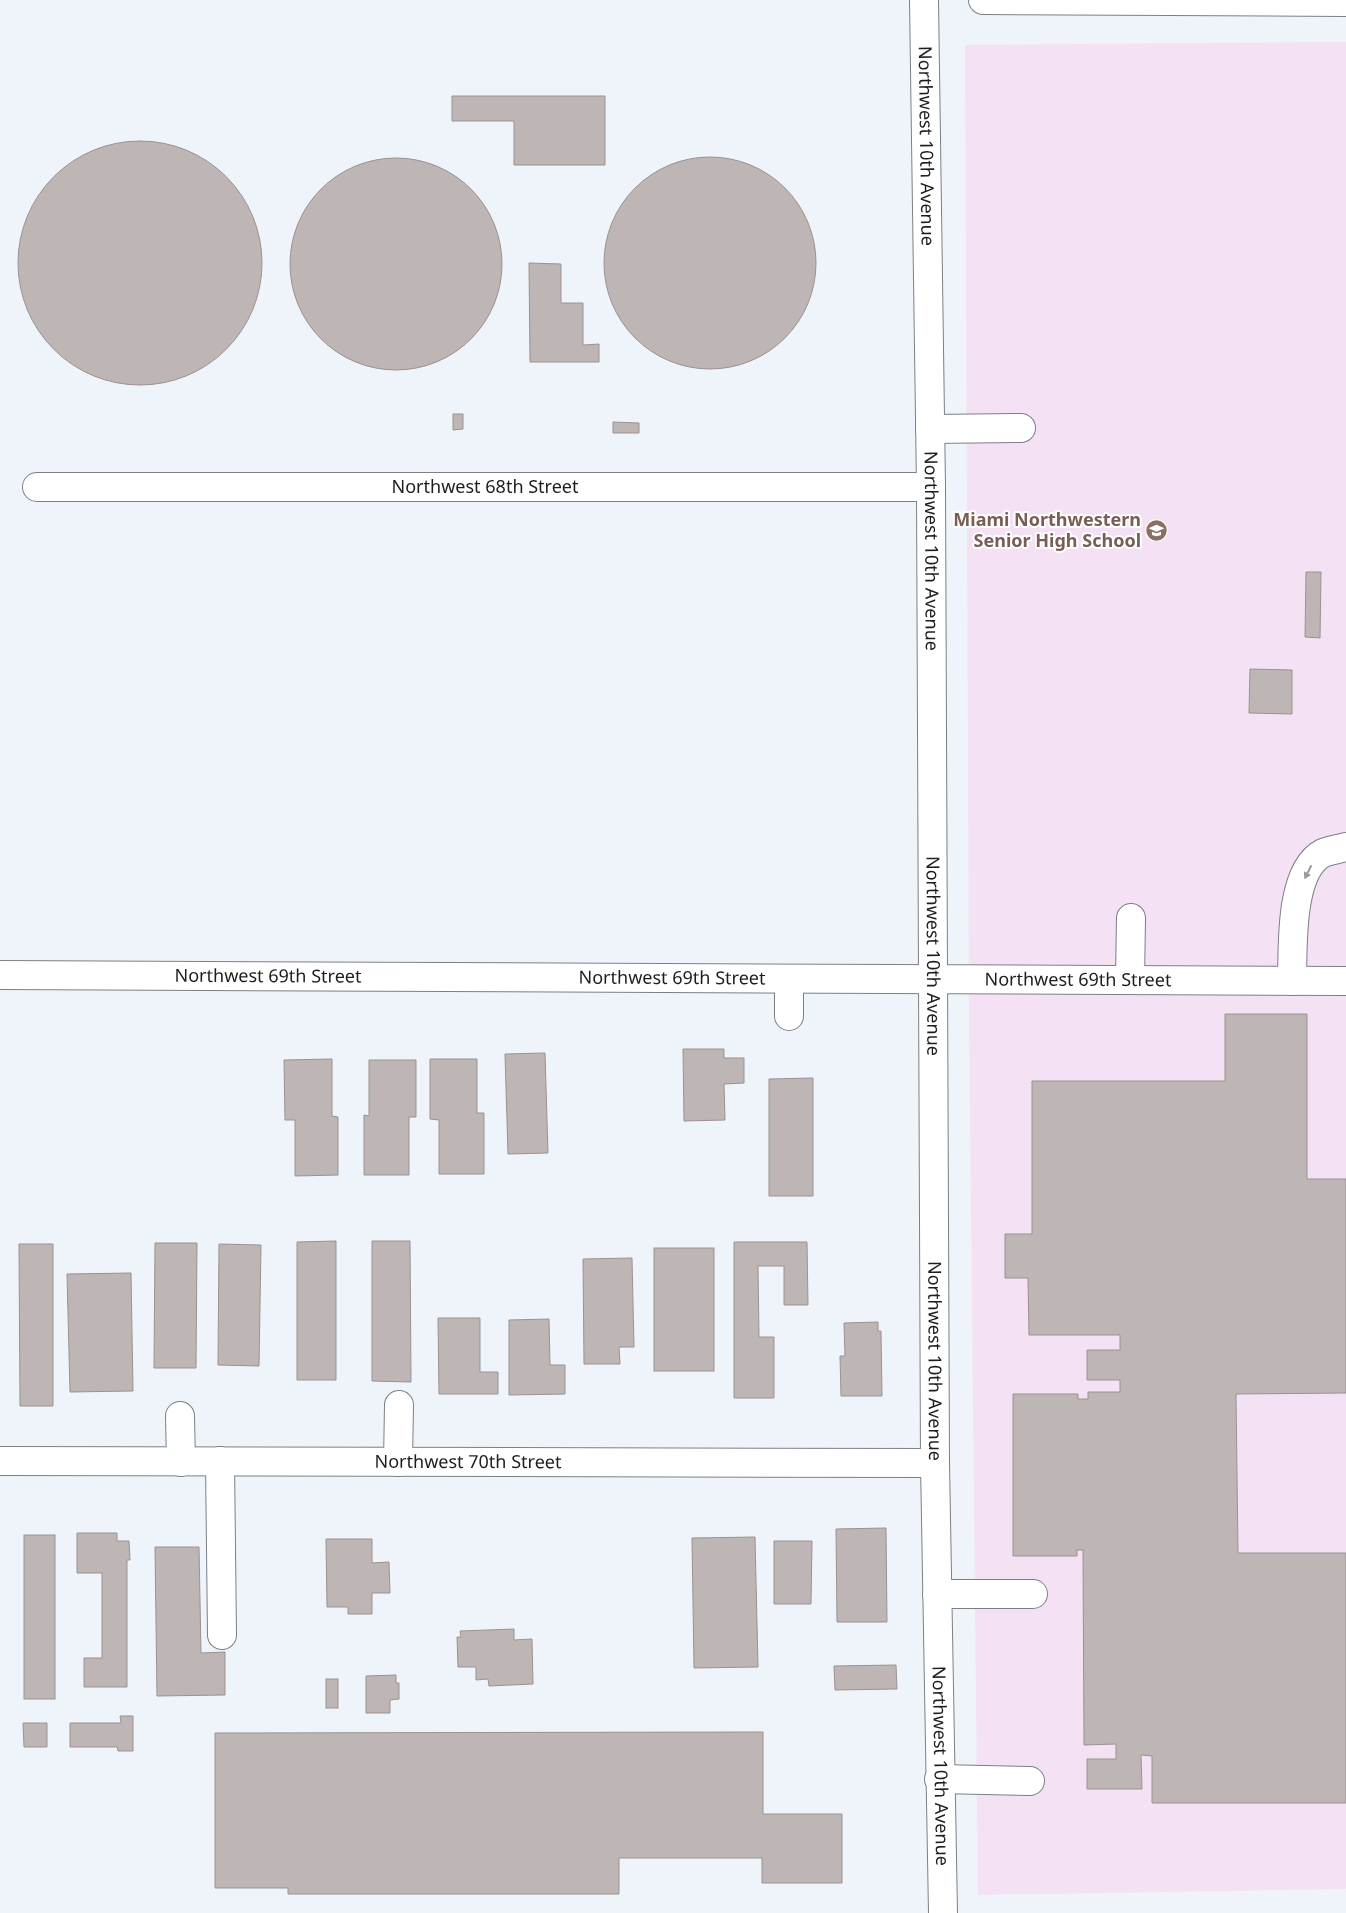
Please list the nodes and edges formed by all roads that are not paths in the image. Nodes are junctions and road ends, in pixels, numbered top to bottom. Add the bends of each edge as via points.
1 (924, 0) edge
2 (983, 0) edge
3 (1346, 2) edge
4 (1021, 428) dead end
5 (930, 429) junction
6 (37, 487) dead end
7 (931, 487) junction
8 (1346, 847) edge
9 (1131, 918) dead end
10 (0, 975) edge
11 (789, 979) junction
12 (933, 979) junction
13 (1130, 980) junction
14 (1292, 981) junction
15 (1346, 981) edge
16 (789, 1016) dead end
17 (399, 1405) dead end
18 (180, 1416) dead end
19 (0, 1461) edge
20 (220, 1461) junction
21 (180, 1462) junction
22 (398, 1462) junction
23 (935, 1463) junction
24 (937, 1594) junction
25 (1033, 1594) dead end
26 (222, 1636) dead end
27 (940, 1778) junction
28 (1030, 1781) dead end
29 (943, 1913) edge

1 - 5 street, Northwest 10th Avenue
2 - 3 street
4 - 5 street
5 - 7 street, Northwest 10th Avenue
6 - 7 street, Northwest 68th Street
7 - 12 street, Northwest 10th Avenue
8 -> 14 street via 1323,853 1307,868 1297,899
9 - 13 street
10 - 11 street, Northwest 69th Street
11 - 12 street, Northwest 69th Street
11 - 16 street
12 - 13 street, Northwest 69th Street
12 - 23 street, Northwest 10th Avenue
13 - 14 street, Northwest 69th Street
14 - 15 street, Northwest 69th Street
17 - 22 street
18 - 21 street
19 - 21 street, Northwest 70th Street
20 - 21 street, Northwest 70th Street
20 - 22 street, Northwest 70th Street
20 - 26 street
22 - 23 street, Northwest 70th Street
23 - 24 street, Northwest 10th Avenue
24 - 25 street
24 - 27 street, Northwest 10th Avenue
27 - 28 street
27 - 29 street, Northwest 10th Avenue

